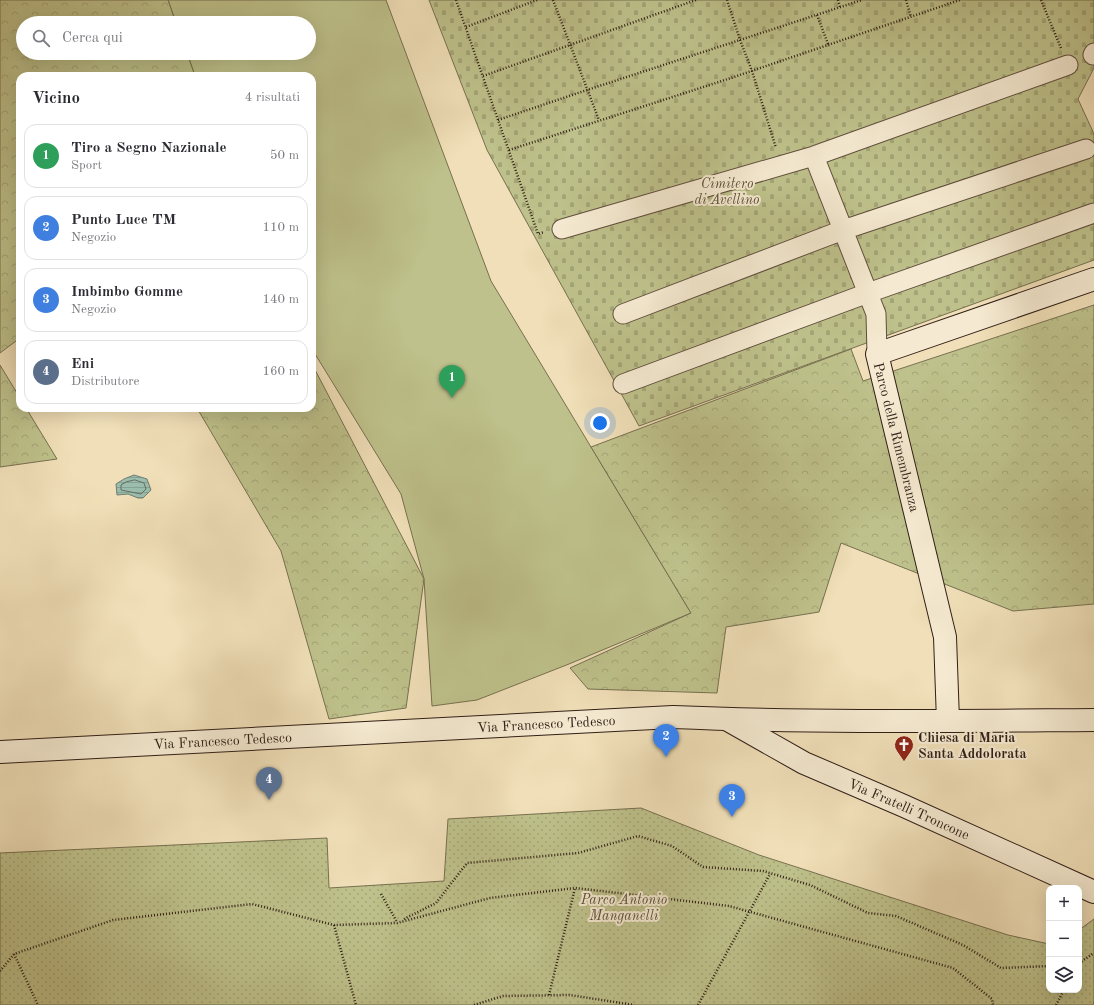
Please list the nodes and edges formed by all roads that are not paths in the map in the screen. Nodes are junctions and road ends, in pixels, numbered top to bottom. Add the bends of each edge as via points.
1 (1068, 65) road end
2 (1086, 149) dead end
3 (814, 156) junction
4 (1094, 212) edge
5 (562, 229) road end
6 (843, 230) junction
7 (1094, 279) edge
8 (868, 293) junction
9 (623, 314) dead end
10 (877, 354) junction
11 (623, 384) dead end
12 (727, 720) junction
13 (1094, 720) edge
14 (948, 721) junction
15 (0, 752) edge
16 (1094, 892) edge

1 - 3 street
2 - 6 street
3 - 5 street
3 - 6 street
4 - 8 street
6 - 8 street
6 - 9 street
7 - 10 street, Parco della Rimembranza
8 - 10 street via 876,314
8 - 11 street
10 - 14 street, Parco della Rimembranza via 945,637
12 - 14 street, Via Francesco Tedesco
12 - 15 street, Via Francesco Tedesco via 673,717
12 - 16 street, Via Fratelli Troncone via 804,763
13 - 14 street, Via Francesco Tedesco

